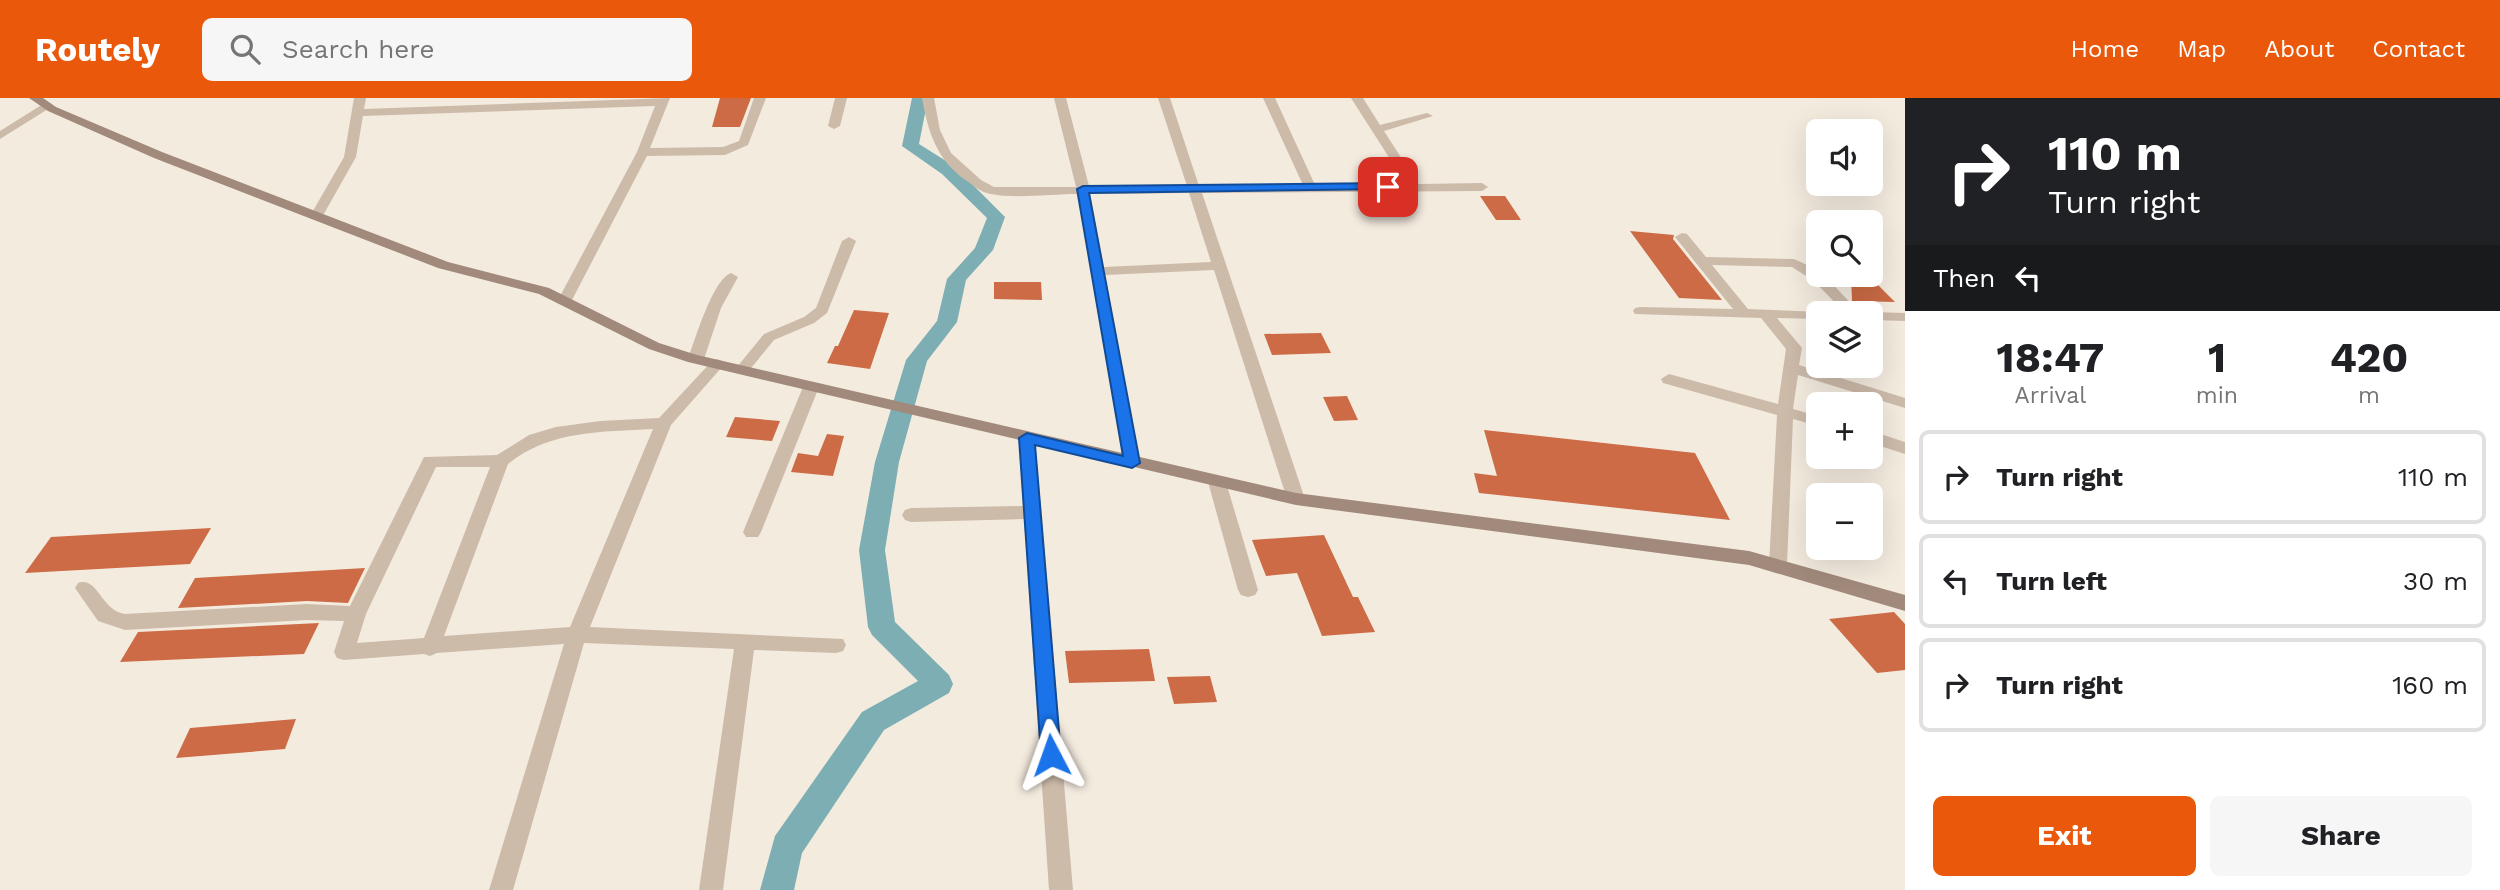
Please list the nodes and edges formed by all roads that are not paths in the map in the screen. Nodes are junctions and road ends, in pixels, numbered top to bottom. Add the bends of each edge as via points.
1 (360, 98) edge
2 (760, 98) edge
3 (841, 98) edge
4 (928, 98) edge
5 (1060, 98) edge
6 (1164, 98) edge
7 (1269, 98) edge
8 (1357, 98) edge
9 (663, 100) edge
10 (41, 102) edge
11 (357, 113) junction
12 (1427, 116) dead end
13 (834, 126) dead end
14 (1377, 129) junction
15 (0, 136) edge
16 (643, 152) junction
17 (1193, 187) junction
18 (1310, 187) junction
19 (1414, 187) junction
20 (1482, 187) dead end
21 (1083, 189) junction
22 (316, 216) junction
23 (1682, 237) dead end
24 (849, 241) dead end
25 (1701, 261) junction
26 (1219, 266) junction
27 (1098, 271) junction
28 (731, 277) dead end
29 (565, 300) junction
30 (1842, 301) edge
31 (1640, 311) dead end
32 (1744, 313) junction
33 (1765, 314) junction
34 (1806, 315) edge
35 (1899, 317) edge
36 (1905, 329) edge
37 (696, 359) junction
38 (717, 365) junction
39 (1792, 368) junction
40 (742, 370) junction
41 (1669, 379) dead end
42 (811, 387) junction
43 (1905, 403) edge
44 (1785, 411) junction
45 (1806, 417) edge
46 (664, 423) junction
47 (1027, 438) junction
48 (1883, 441) edge
49 (1905, 448) edge
50 (501, 461) junction
51 (1132, 463) junction
52 (1217, 482) junction
53 (1296, 499) junction
54 (1032, 512) junction
55 (911, 515) dead end
56 (752, 533) dead end
57 (1778, 565) junction
58 (85, 588) dead end
59 (1248, 590) dead end
60 (1905, 603) edge
61 (356, 614) junction
62 (577, 635) junction
63 (745, 642) junction
64 (836, 645) dead end
65 (429, 648) junction
66 (501, 890) edge
67 (711, 890) edge
68 (1061, 890) edge

1 - 11 street
2 - 16 street via 744,142 735,148
3 - 13 street
4 - 21 street via 932,127 943,155 980,185 992,191
5 - 21 street
6 - 17 street
7 - 18 street
8 - 14 street
9 - 11 street
9 - 16 street
10 - 15 street
10 - 22 street via 158,155
11 - 22 street via 350,157
12 - 14 street
14 - 19 street
16 - 29 street
17 - 18 street
17 - 21 street
17 - 26 street
18 - 19 street
19 - 20 street
21 - 27 street
22 - 29 street via 466,273
23 - 25 street
24 - 40 street via 822,310 769,338
25 - 30 street via 1794,263 1812,270
25 - 32 street
26 - 27 street
26 - 53 street
27 - 51 street
28 - 37 street
29 - 37 street via 654,346
31 - 32 street
32 - 33 street
33 - 34 street
33 - 39 street via 1794,348
35 - 36 street
37 - 38 street
38 - 40 street
38 - 46 street
39 - 43 street
39 - 44 street
40 - 42 street
41 - 44 street
42 - 47 street
42 - 56 street
44 - 45 street
44 - 57 street
46 - 50 street via 550,433 526,441
46 - 62 street
47 - 51 street
47 - 54 street
48 - 49 street
50 - 61 street via 430,461
50 - 65 street
51 - 52 street
52 - 53 street
52 - 59 street
53 - 57 street
54 - 55 street
54 - 68 street
57 - 60 street
58 - 61 street via 110,621
61 - 65 street via 344,652
62 - 63 street
62 - 65 street
62 - 66 street
63 - 64 street
63 - 67 street

